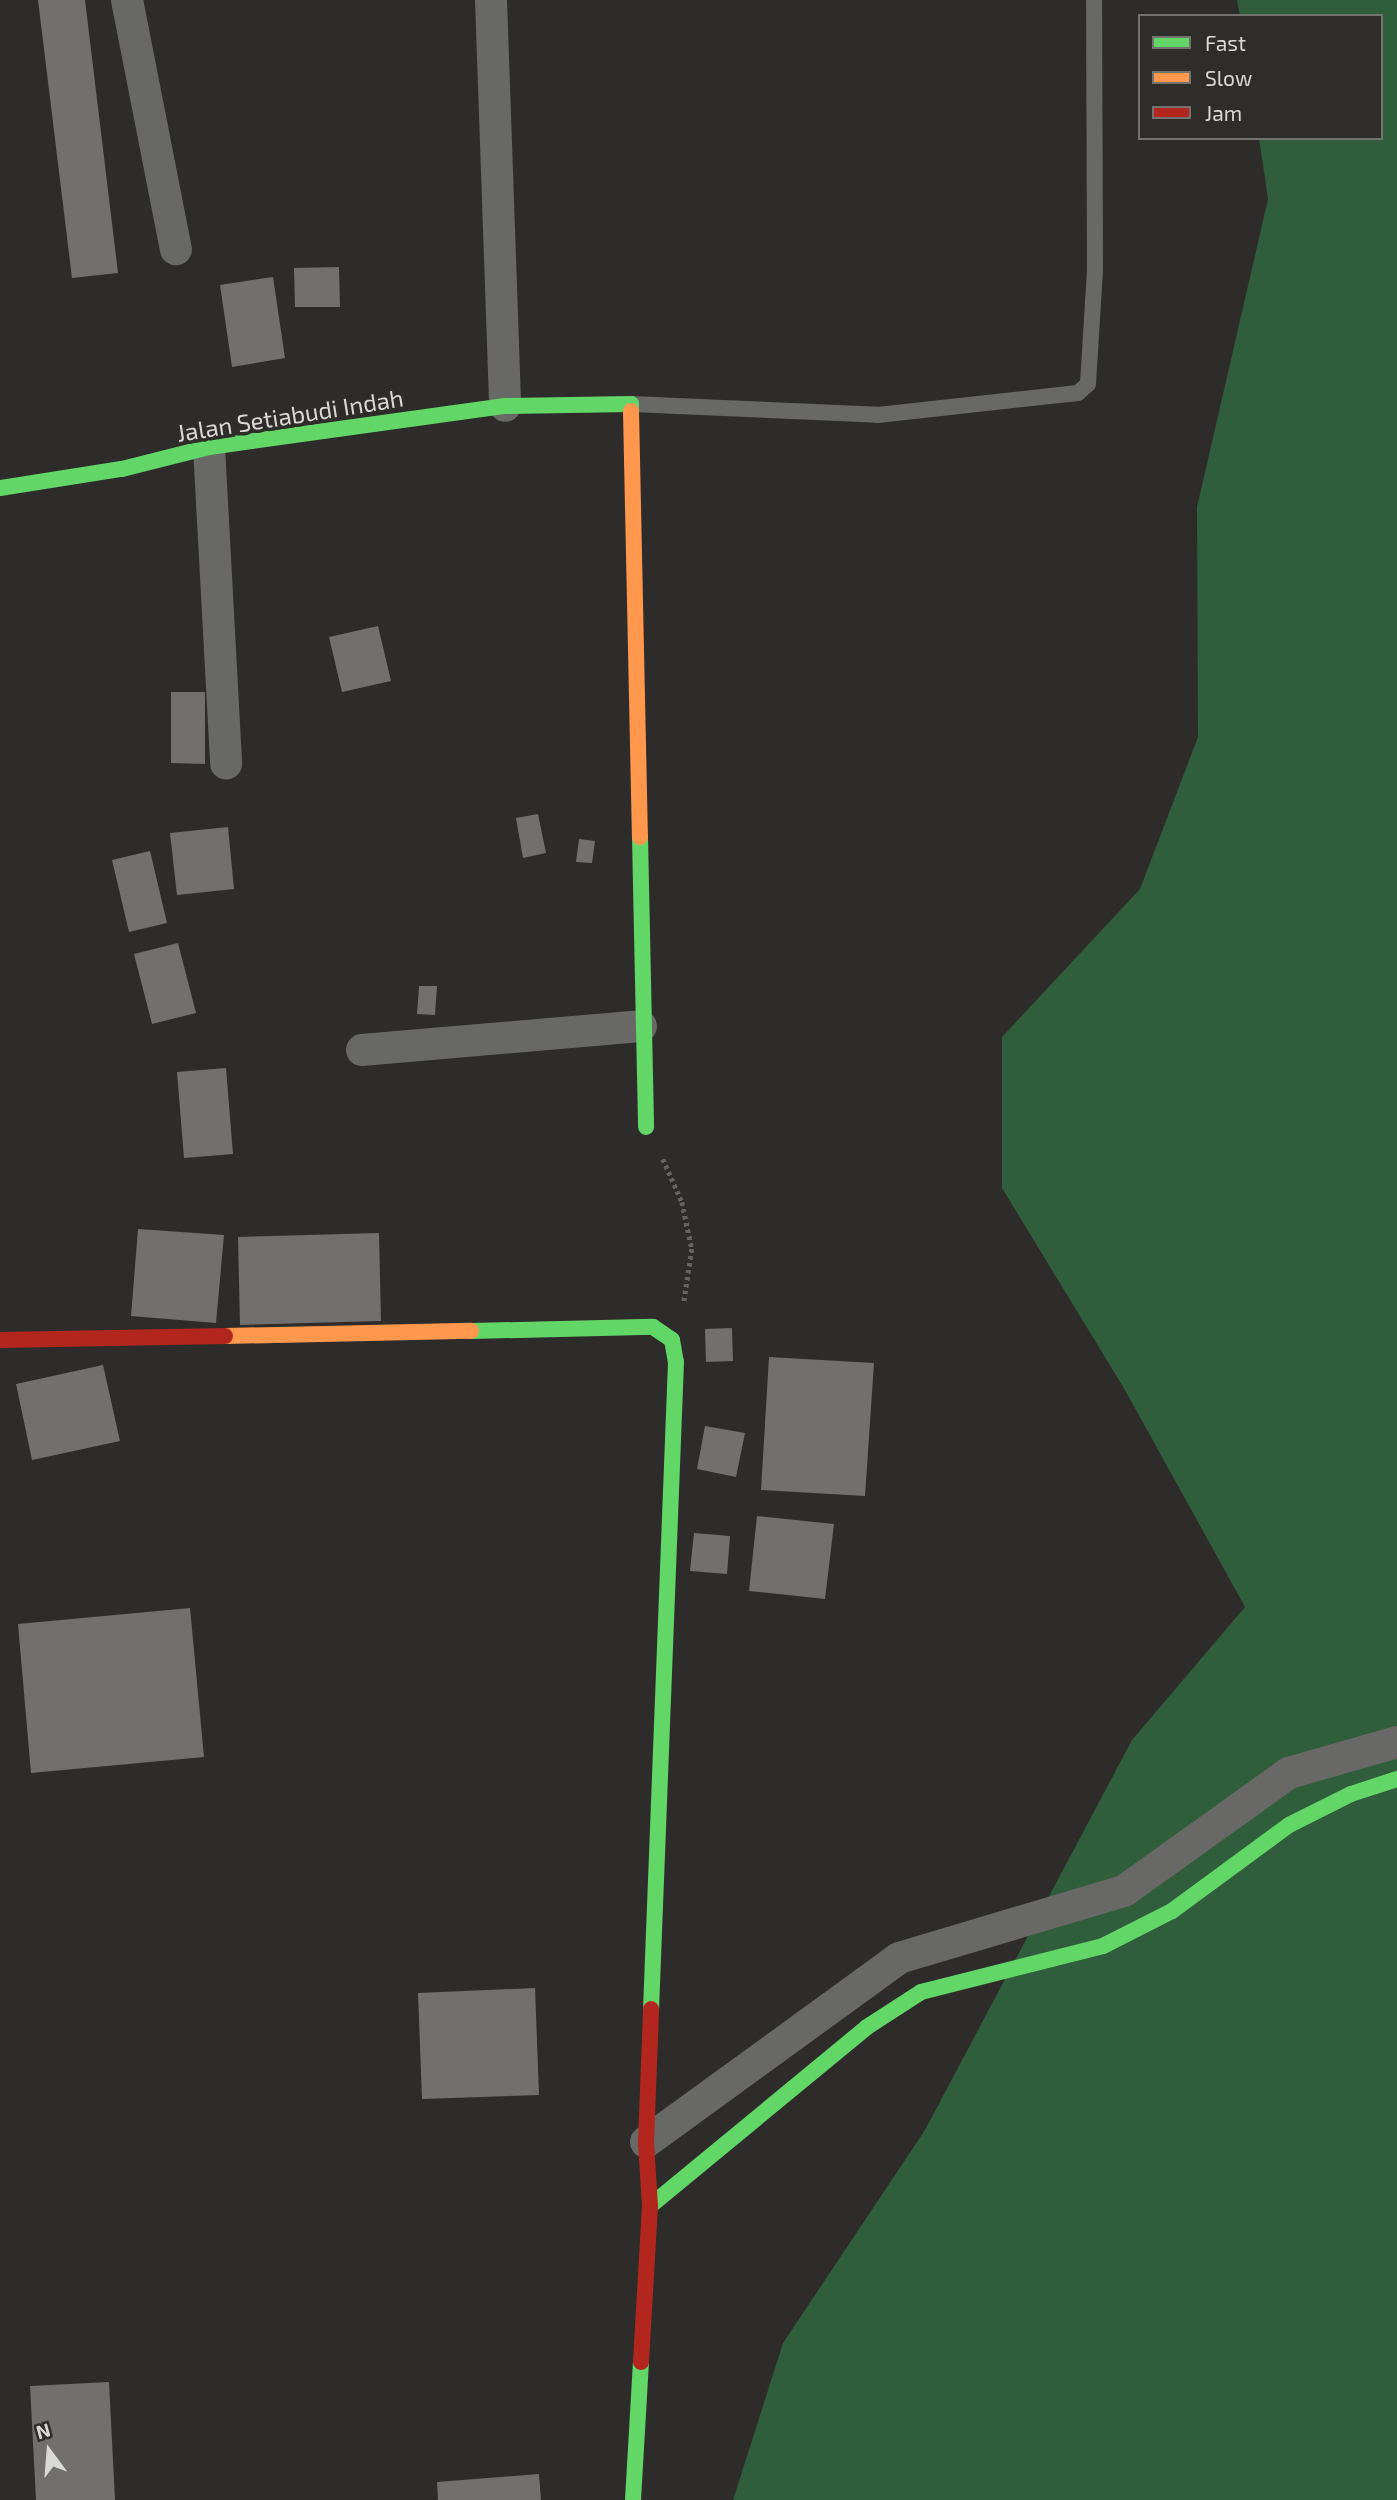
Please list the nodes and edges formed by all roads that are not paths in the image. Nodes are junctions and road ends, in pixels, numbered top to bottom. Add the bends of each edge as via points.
1 (127, 0) edge
2 (491, 0) edge
3 (1094, 0) edge
4 (176, 248) dead end
5 (631, 404) junction
6 (505, 406) junction
7 (209, 447) junction
8 (0, 488) edge
9 (226, 764) dead end
10 (641, 1026) junction
11 (362, 1050) dead end
12 (646, 1127) road end
13 (0, 1340) edge
14 (1397, 1742) edge
15 (1397, 1779) edge
16 (646, 2142) junction
17 (650, 2206) junction
18 (633, 2500) edge

1 - 4 street
2 - 6 street
3 - 5 lane via 1096,270 1088,384 1077,393 878,415
5 - 6 street, Jalan Setiabudi Indah
5 - 10 street
6 - 7 street, Jalan Setiabudi Indah
7 - 8 street, Jalan Setiabudi Indah via 122,469
7 - 9 street
10 - 11 street
10 - 12 street
13 - 16 street via 653,1327 672,1340 676,1362
14 - 16 street via 1289,1773 1124,1891 900,1958
15 - 17 street via 1351,1794 1289,1825 1172,1911 1103,1945 921,1992 867,2027
16 - 17 street
17 - 18 street

